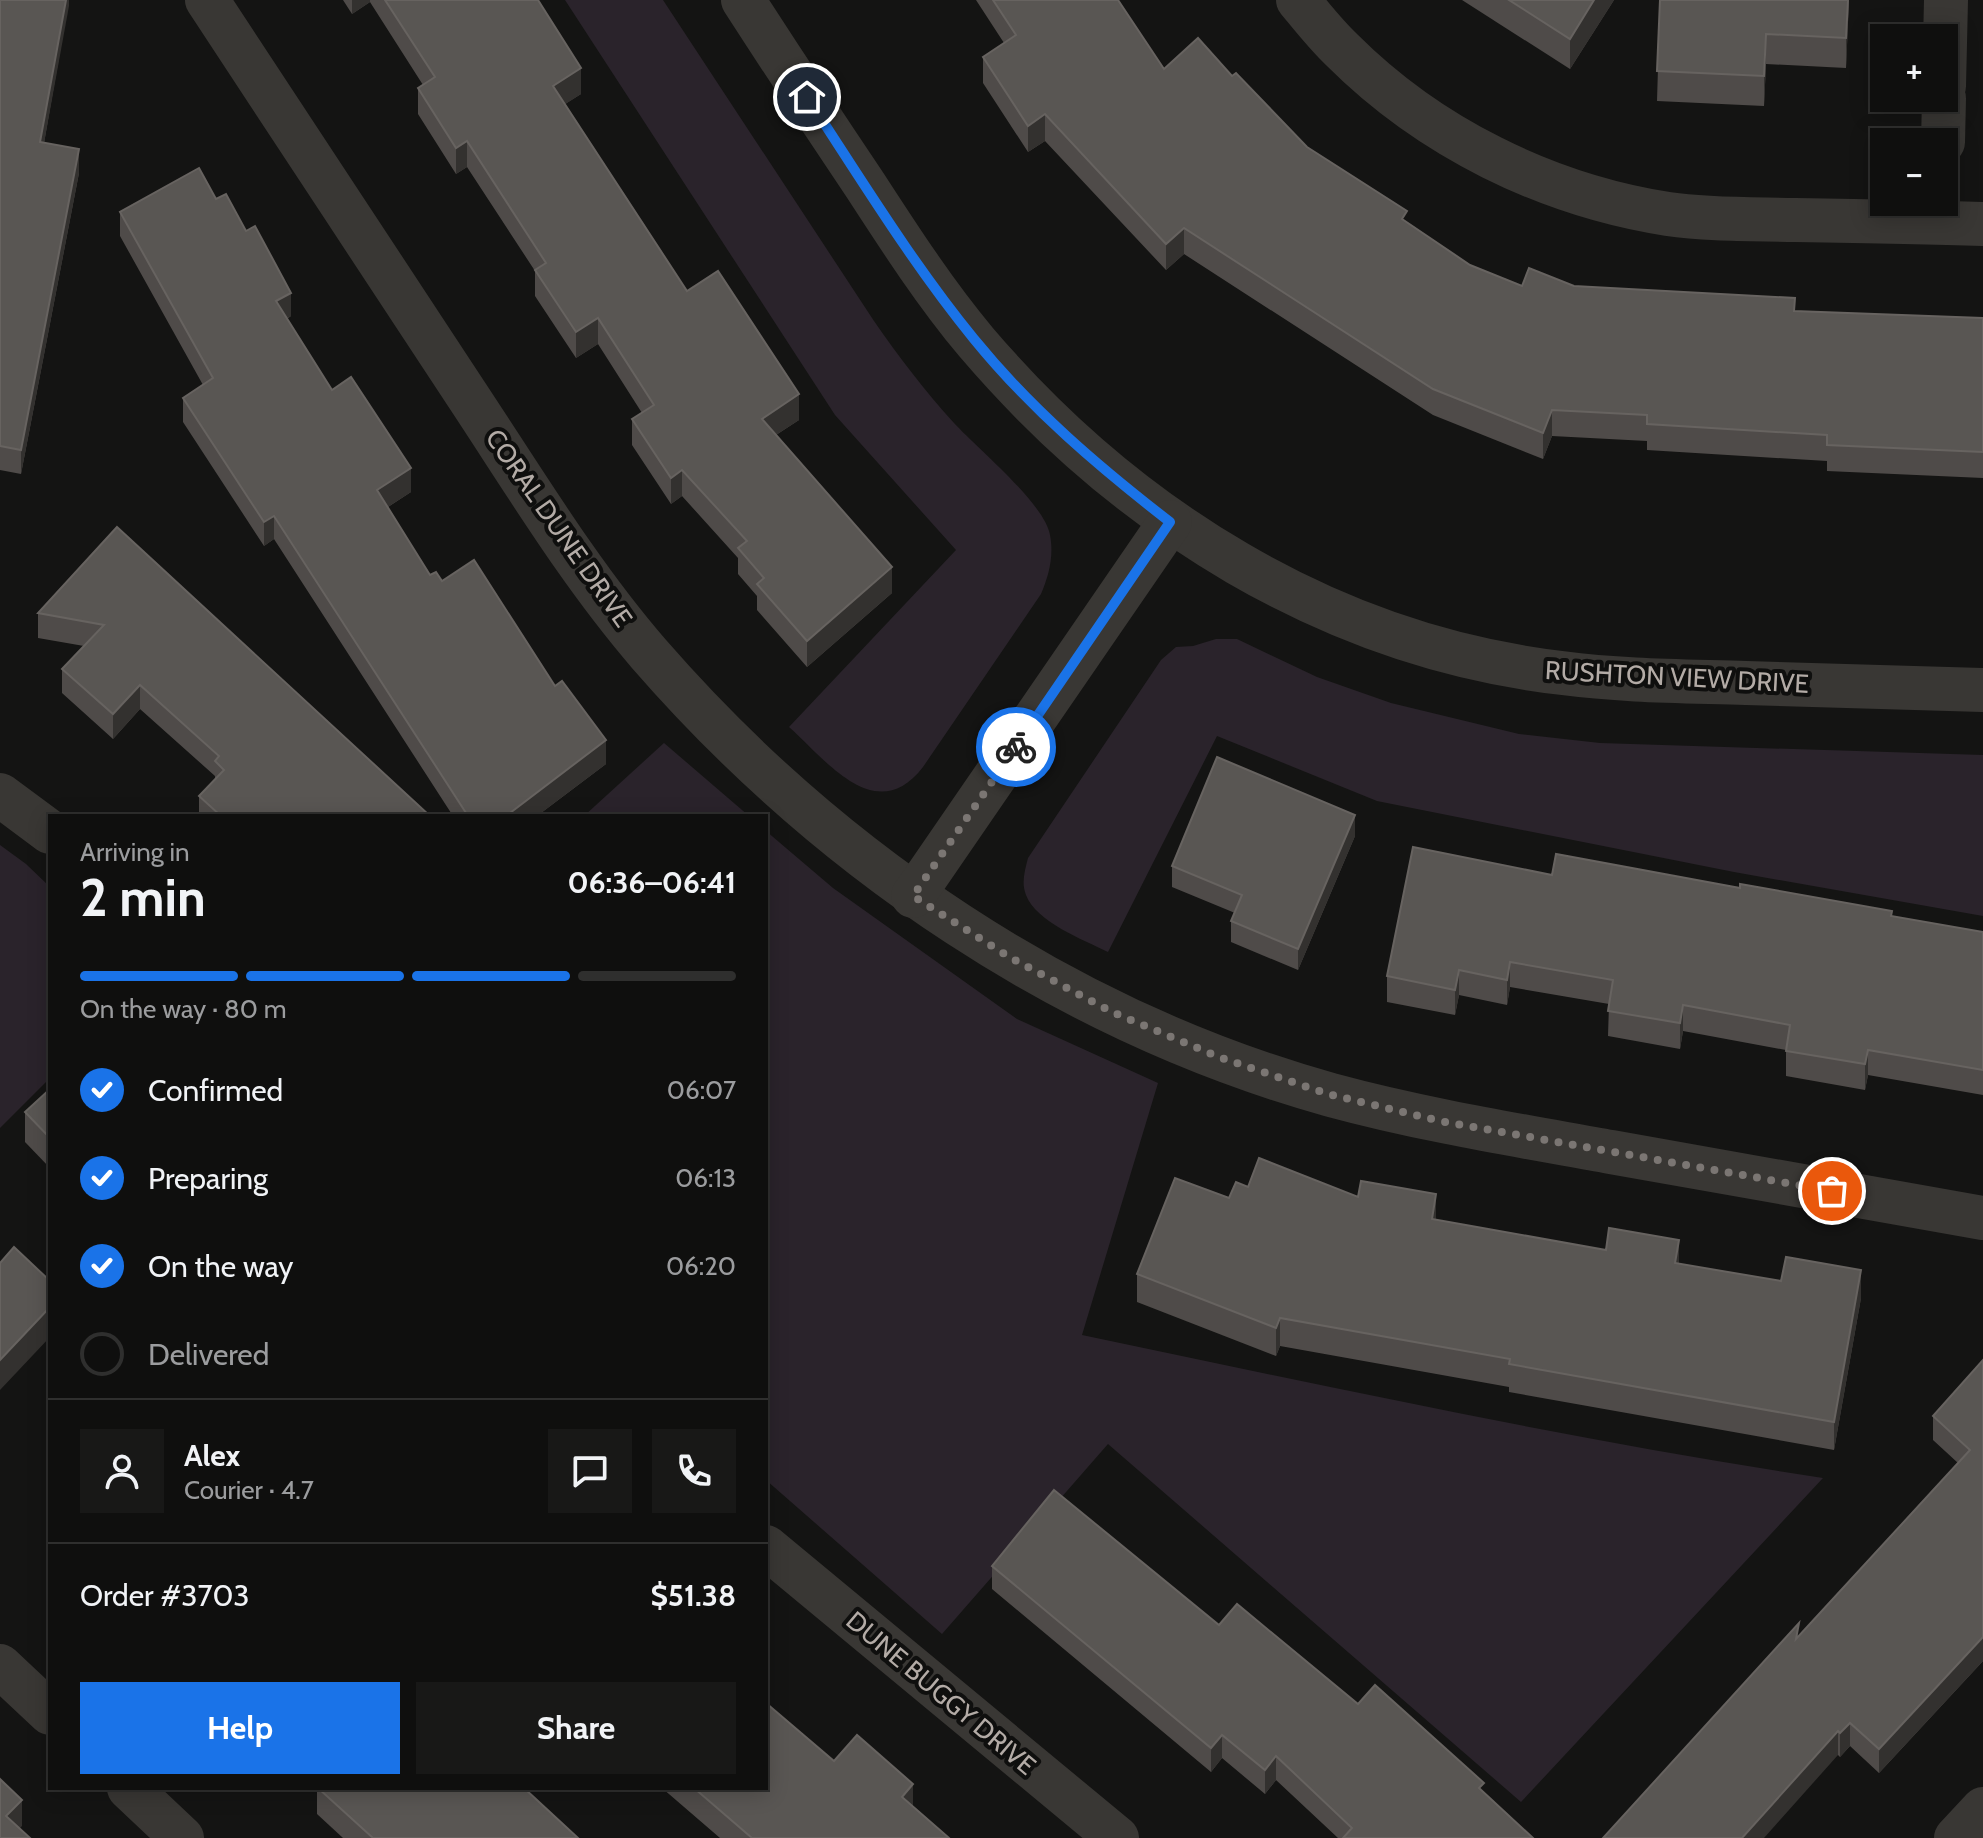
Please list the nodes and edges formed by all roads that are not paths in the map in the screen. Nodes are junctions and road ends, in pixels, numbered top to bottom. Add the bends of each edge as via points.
1 (207, 0) edge
2 (743, 0) edge
3 (1298, 0) edge
4 (1946, 0) edge
5 (1945, 24) edge
6 (1955, 216) edge
7 (1170, 522) junction
8 (1983, 690) edge
9 (0, 795) edge
10 (48, 831) edge
11 (913, 896) junction
12 (1983, 1218) edge
13 (768, 1549) edge
14 (0, 1666) edge
15 (48, 1711) edge
16 (131, 1790) edge
17 (1983, 1809) edge
18 (182, 1838) edge
19 (1117, 1838) edge
20 (1956, 1838) edge

1 - 11 street, CORAL DUNE DRIVE via 572,556 628,628 729,740 818,822
2 - 7 street, RUSHTON VIEW DRIVE via 919,267 975,340 1069,439
3 - 6 street via 1352,60 1455,138 1523,173 1595,198 1669,214 1744,219
4 - 5 street
7 - 8 street, RUSHTON VIEW DRIVE via 1320,606 1477,658 1641,680
7 - 11 street
9 - 10 street
11 - 12 street, CORAL DUNE DRIVE via 1011,958 1112,1012 1219,1057 1328,1094 1440,1121
13 - 19 street, DUNE BUGGY DRIVE
14 - 15 street
16 - 18 street
17 - 20 street

